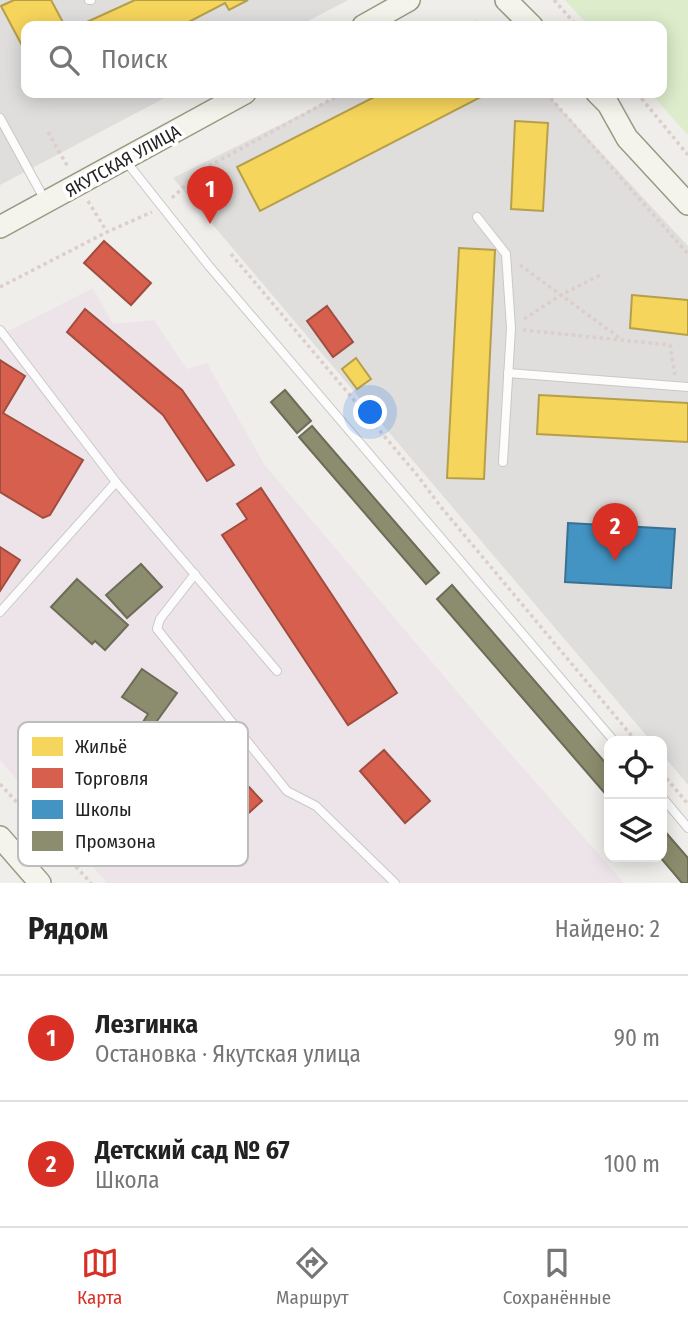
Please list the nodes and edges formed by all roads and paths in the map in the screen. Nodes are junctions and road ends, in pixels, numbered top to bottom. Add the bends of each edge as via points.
1 (409, 0) edge
2 (506, 0) edge
3 (554, 0) edge
4 (372, 21) edge
5 (526, 21) edge
6 (573, 21) edge
7 (236, 98) edge
8 (334, 98) edge
9 (550, 98) edge
10 (602, 98) edge
11 (641, 98) edge
12 (0, 118) edge
13 (0, 126) edge
14 (17, 149) junction
15 (688, 155) edge
16 (125, 160) junction
17 (47, 202) junction
18 (688, 204) edge
19 (163, 208) junction
20 (477, 217) dead end
21 (0, 227) edge
22 (231, 254) dead end
23 (506, 254) junction
24 (688, 254) edge
25 (601, 274) dead end
26 (0, 287) edge
27 (561, 295) junction
28 (511, 328) junction
29 (0, 330) edge
30 (623, 340) junction
31 (508, 373) junction
32 (677, 386) junction
33 (688, 387) edge
34 (503, 462) dead end
35 (116, 482) junction
36 (195, 574) junction
37 (0, 612) edge
38 (277, 671) dead end
39 (232, 722) edge
40 (610, 736) edge
41 (632, 736) edge
42 (248, 742) edge
43 (667, 779) edge
44 (0, 784) edge
45 (664, 799) edge
46 (18, 804) edge
47 (688, 804) edge
48 (688, 828) edge
49 (0, 837) edge
50 (18, 858) edge
51 (25, 866) edge
52 (75, 866) edge
53 (40, 883) edge
54 (91, 883) edge
55 (395, 883) edge

1 - 4 street
2 - 5 street
3 - 6 path
7 - 16 street, ЯКУТСКАЯ УЛИЦА
8 - 19 path via 200,171
9 - 24 path
10 - 18 street via 627,138
11 - 15 path
12 - 14 lane
13 - 14 lane
14 - 17 lane
16 - 17 street, ЯКУТСКАЯ УЛИЦА
16 - 19 lane
17 - 21 street, ЯКУТСКАЯ УЛИЦА
19 - 26 path
19 - 40 lane
20 - 23 lane
22 - 41 path
23 - 27 path
23 - 28 lane
25 - 27 path
27 - 28 path
27 - 30 path
28 - 30 path
28 - 31 lane
29 - 35 lane
30 - 32 path via 670,345
31 - 32 lane
31 - 34 lane
32 - 33 lane
35 - 36 lane
35 - 37 lane
36 - 38 lane
36 - 39 lane via 160,619 158,629
42 - 55 lane via 287,791 316,806
43 - 47 path
44 - 46 path
45 - 48 lane
49 - 50 street
51 - 53 street
52 - 54 path

